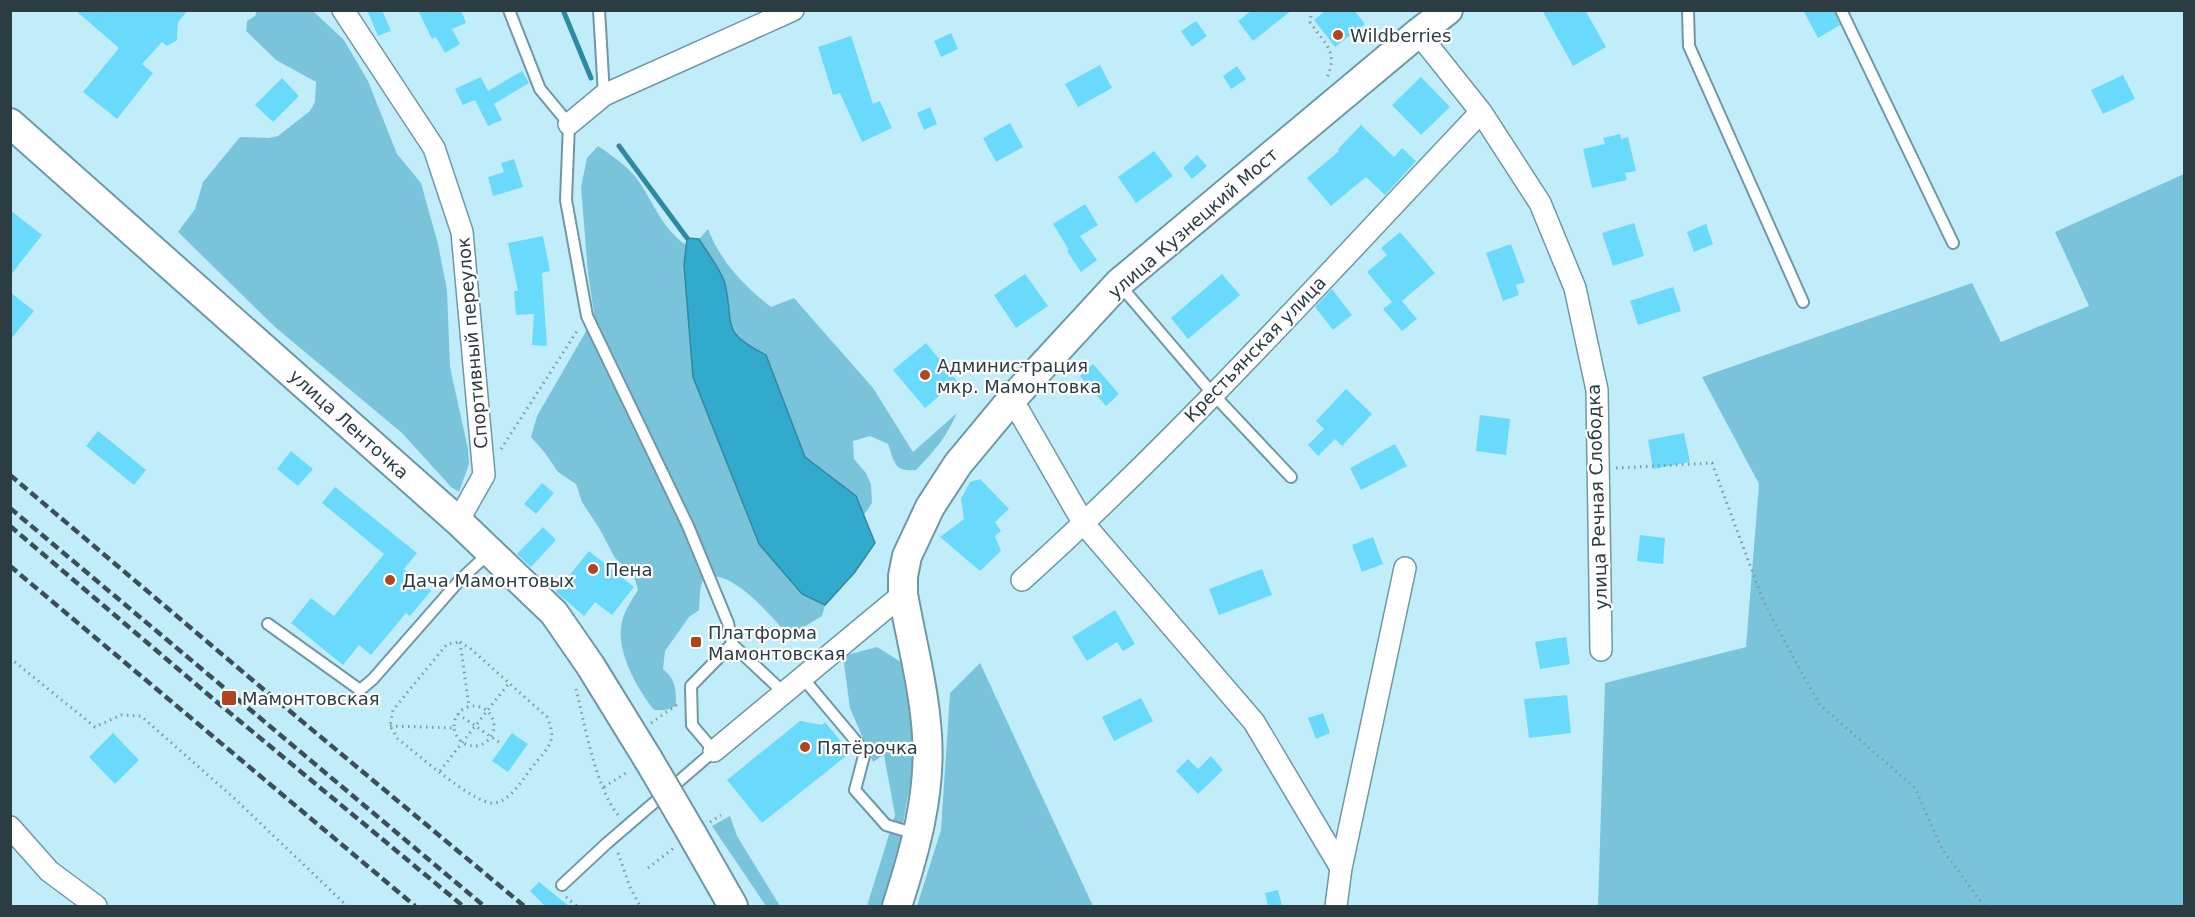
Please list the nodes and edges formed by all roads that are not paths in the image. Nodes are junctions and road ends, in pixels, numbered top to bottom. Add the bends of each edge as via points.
1 (343, 10) edge
2 (509, 10) edge
3 (599, 10) edge
4 (1448, 10) edge
5 (1688, 10) edge
6 (1841, 10) edge
7 (790, 11) edge
8 (1418, 33) junction
9 (604, 95) junction
10 (1481, 112) junction
11 (10, 123) edge
12 (569, 124) junction
13 (1953, 243) dead end
14 (1119, 283) junction
15 (1803, 302) dead end
16 (1212, 393) junction
17 (1012, 399) junction
18 (1292, 477) dead end
19 (458, 521) junction
20 (1084, 524) junction
21 (490, 551) junction
22 (1405, 568) dead end
23 (1022, 580) dead end
24 (903, 594) junction
25 (268, 624) dead end
26 (732, 644) junction
27 (1601, 650) dead end
28 (802, 677) junction
29 (783, 692) junction
30 (714, 751) junction
31 (10, 827) edge
32 (918, 835) junction
33 (1341, 868) junction
34 (562, 885) dead end
35 (96, 906) edge
36 (734, 906) edge
37 (897, 906) edge
38 (1336, 906) edge

1 - 19 street, Спортивный переулок via 434,148 462,232 484,475
2 - 12 lane via 540,89
3 - 9 lane
4 - 8 street, улица Кузнецкий Мост
5 - 15 lane via 1689,46
6 - 13 lane
7 - 9 street
8 - 10 street, улица Речная Слободка
8 - 14 street, улица Кузнецкий Мост
9 - 12 street
10 - 16 street, Крестьянская улица
10 - 27 street, улица Речная Слободка via 1540,203 1575,288 1597,390
11 - 19 street, улица Ленточка
12 - 26 lane via 566,200 588,315 688,526 728,623
14 - 16 lane
14 - 17 street, улица Кузнецкий Мост
16 - 18 lane
16 - 20 street, Крестьянская улица
17 - 20 street
17 - 24 street, улица Кузнецкий Мост via 958,464 930,507 907,556
19 - 21 street, улица Ленточка
20 - 23 street, Крестьянская улица
20 - 33 street via 1254,722
21 - 25 lane via 360,690
21 - 36 street, улица Ленточка, bridge via 554,613 590,664
22 - 33 street
24 - 28 street
24 - 32 street, улица Кузнецкий Мост via 927,736 926,786
26 - 29 lane
26 - 30 lane via 691,686 692,725
28 - 29 street
28 - 32 lane via 865,752 855,790 886,825
29 - 30 street
30 - 34 lane
31 - 35 street via 49,871
32 - 37 street, улица Кузнецкий Мост
33 - 38 street

